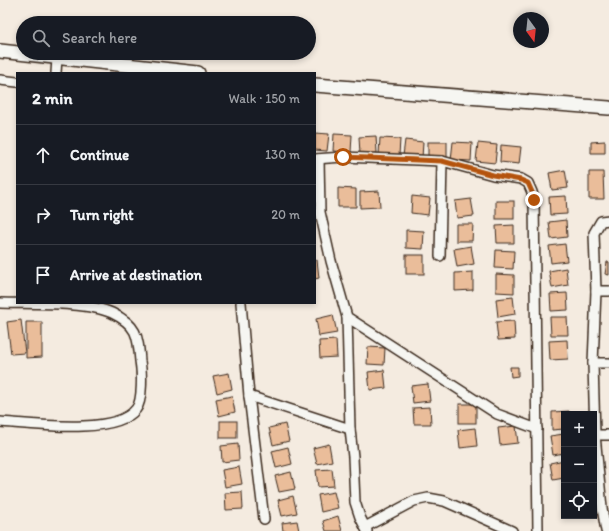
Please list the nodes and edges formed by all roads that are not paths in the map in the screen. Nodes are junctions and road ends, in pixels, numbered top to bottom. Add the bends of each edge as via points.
1 (0, 51) edge
2 (16, 53) edge
3 (57, 60) edge
4 (76, 60) edge
5 (56, 72) edge
6 (189, 72) edge
7 (0, 80) edge
8 (16, 82) edge
9 (316, 85) edge
10 (609, 108) edge
11 (317, 159) edge
12 (442, 161) junction
13 (609, 220) edge
14 (440, 256) dead end
15 (609, 290) edge
16 (596, 291) junction
17 (0, 303) edge
18 (16, 303) edge
19 (36, 304) edge
20 (241, 304) edge
21 (347, 317) junction
22 (593, 363) junction
23 (609, 363) edge
24 (249, 396) junction
25 (594, 411) edge
26 (0, 422) edge
27 (350, 428) junction
28 (537, 429) junction
29 (597, 435) edge
30 (609, 435) edge
31 (597, 447) edge
32 (606, 508) edge
33 (264, 519) dead end
34 (366, 529) edge
35 (512, 531) edge
36 (538, 531) edge
37 (606, 531) edge

1 - 2 main road
3 - 5 street
4 - 6 main road
7 - 8 street
9 - 10 main road
11 - 12 street via 343,157
11 - 21 street via 320,212
12 - 14 street
12 - 28 street via 521,180 528,183 532,192
13 - 16 street via 601,221 594,233
15 - 16 street
16 - 22 street
17 - 18 street
19 - 26 street via 92,307 111,312 130,323 137,336 141,364 137,409 127,417 90,426
20 - 24 street
21 - 27 street
21 - 28 street via 497,414
22 - 23 street
22 - 25 street
24 - 27 street
24 - 33 street
27 - 34 street via 356,502
28 - 36 street
29 - 30 street
31 - 32 street
32 - 37 street
34 - 35 street via 414,501 428,498 444,501

